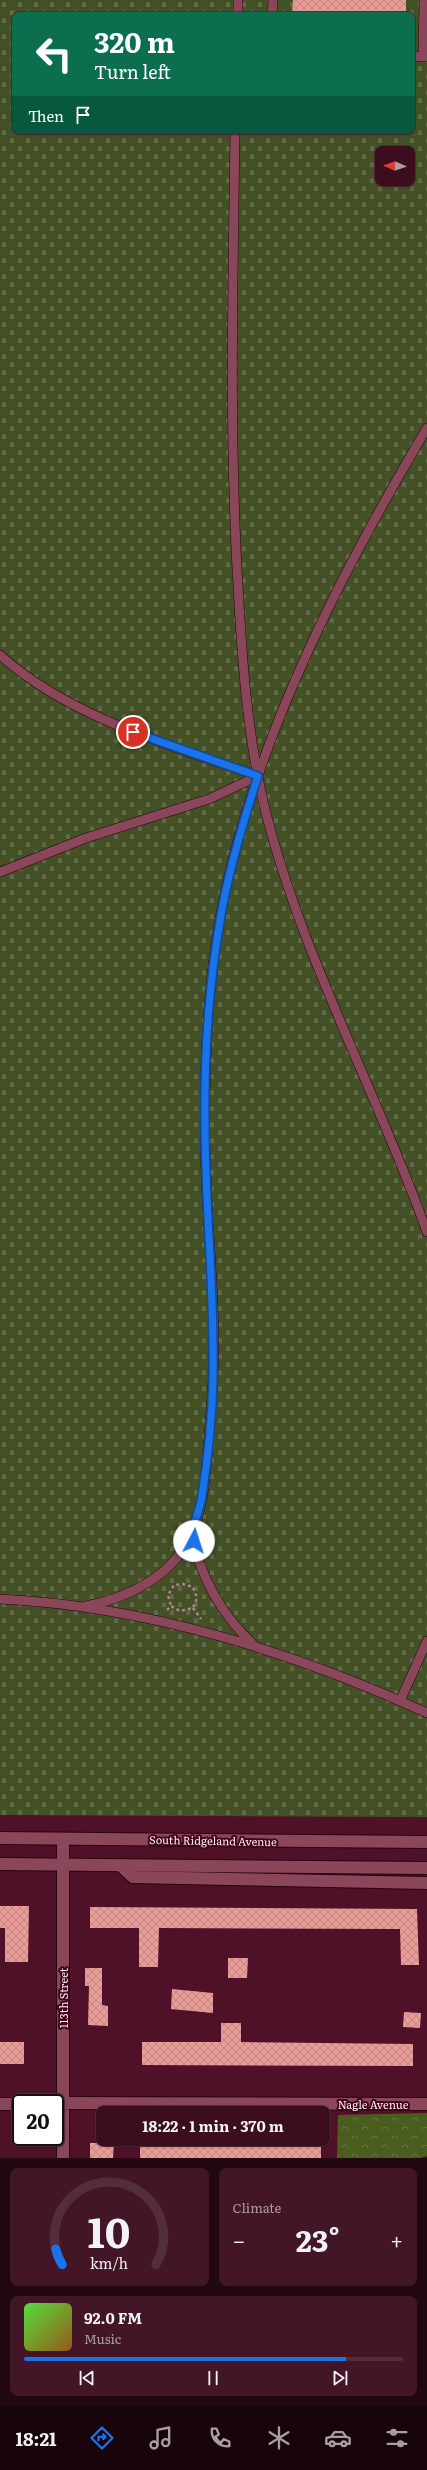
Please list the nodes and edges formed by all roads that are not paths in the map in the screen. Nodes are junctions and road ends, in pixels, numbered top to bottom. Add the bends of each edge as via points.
1 (238, 0) edge
2 (273, 0) edge
3 (424, 0) edge
4 (238, 12) edge
5 (272, 12) edge
6 (425, 56) edge
7 (235, 134) edge
8 (427, 428) edge
9 (0, 655) edge
10 (258, 776) junction
11 (0, 872) edge
12 (427, 1232) edge
13 (192, 1533) junction
14 (0, 1599) edge
15 (86, 1606) junction
16 (427, 1641) edge
17 (258, 1648) junction
18 (400, 1701) junction
19 (427, 1713) edge
20 (0, 1838) edge
21 (63, 1839) junction
22 (427, 1842) edge
23 (0, 1864) edge
24 (63, 1865) junction
25 (120, 1865) junction
26 (427, 1868) edge
27 (427, 1883) edge
28 (59, 2094) edge
29 (64, 2103) edge
30 (0, 2104) edge
31 (12, 2104) edge
32 (427, 2104) edge
33 (62, 2146) edge
34 (63, 2158) edge

1 - 4 lane
2 - 5 lane
3 - 6 lane
7 - 10 lane via 232,339 234,528 245,677
8 - 10 lane via 396,479 306,656
9 - 10 lane via 39,683 99,717 146,737
10 - 11 lane via 209,799 86,838
10 - 12 lane via 269,823 305,936 403,1168
10 - 13 lane via 232,863 214,962 206,1068 205,1123 214,1337 213,1383 202,1499
13 - 15 lane via 179,1554 162,1572 145,1584 126,1595
13 - 17 lane via 199,1561 213,1592 241,1634
14 - 15 lane
15 - 17 lane via 154,1620
16 - 18 lane
17 - 18 lane
18 - 19 lane
20 - 21 street, South Ridgeland Avenue
21 - 22 street, South Ridgeland Avenue
21 - 24 street, 113th Street
23 - 24 street
24 - 25 street
24 - 28 street, 113th Street
25 - 26 street
25 - 27 street via 133,1877
29 - 32 street, Nagle Avenue
30 - 31 street
33 - 34 street, 113th Street

